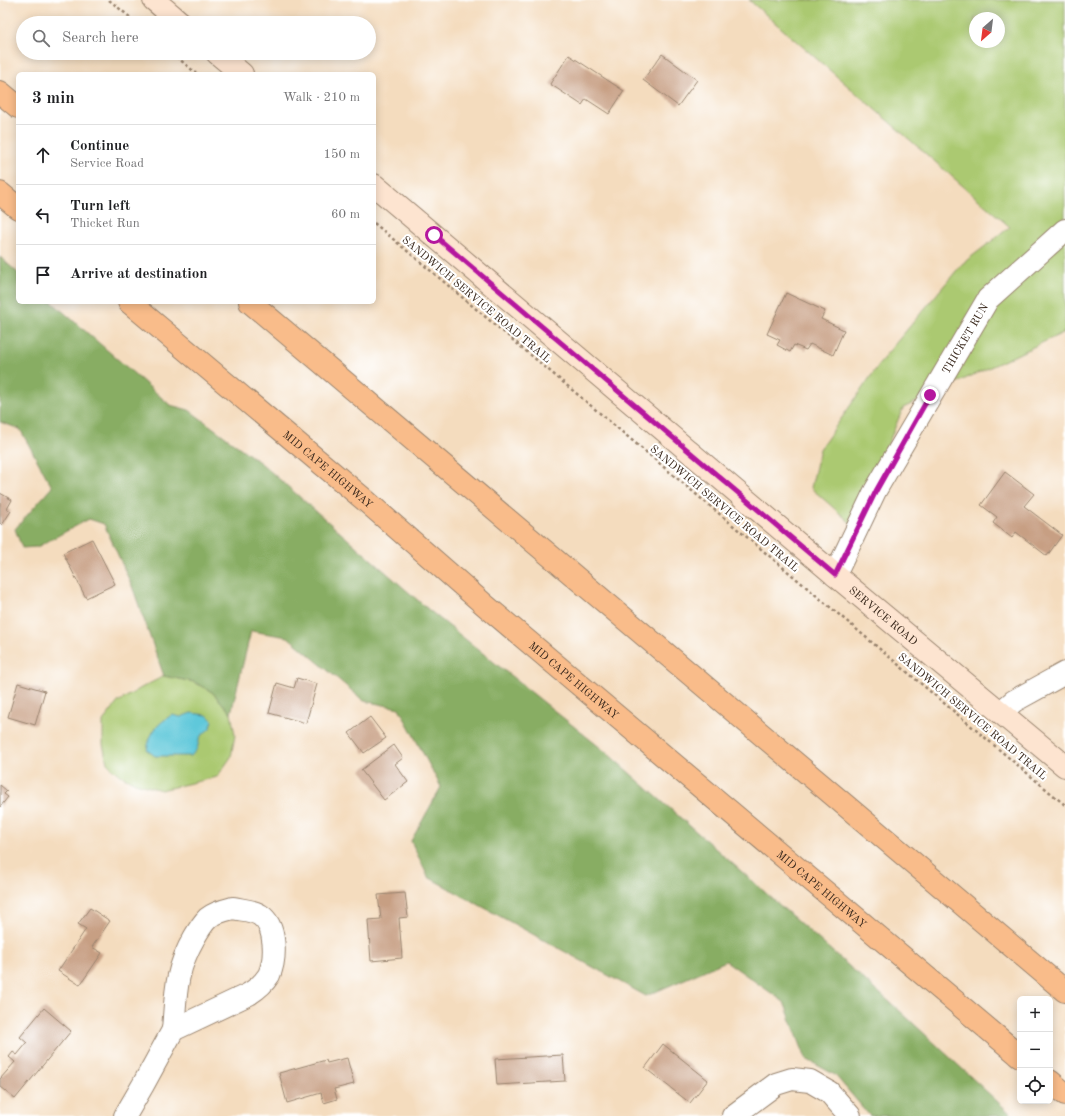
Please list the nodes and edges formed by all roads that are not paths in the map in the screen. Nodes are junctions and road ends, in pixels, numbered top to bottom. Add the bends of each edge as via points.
1 (154, 0) edge
2 (173, 16) edge
3 (225, 60) edge
4 (240, 72) edge
5 (0, 92) edge
6 (16, 105) edge
7 (376, 187) edge
8 (0, 193) edge
9 (16, 206) edge
10 (1065, 230) edge
11 (131, 304) edge
12 (252, 304) edge
13 (835, 575) junction
14 (1065, 673) edge
15 (1000, 712) junction
16 (1065, 766) edge
17 (1065, 991) edge
18 (173, 1030) junction
19 (1017, 1053) edge
20 (1053, 1084) edge
21 (1065, 1094) edge
22 (124, 1116) edge
23 (733, 1116) edge
24 (850, 1116) edge

1 - 2 street
3 - 4 street
5 - 6 highway
7 - 13 street, SERVICE ROAD
8 - 9 highway
10 - 13 street, THICKET RUN via 988,299 876,491
11 - 19 highway, MID CAPE HIGHWAY
12 - 17 highway
13 - 15 street, SERVICE ROAD
14 - 15 street
15 - 16 street, SERVICE ROAD
18 - 18 street via 177,979 187,950 200,928 208,918 220,911 233,908 260,915 268,924 274,946 268,976 260,987
18 - 22 street
20 - 21 highway
23 - 24 street via 776,1084 792,1079 810,1081 829,1092

